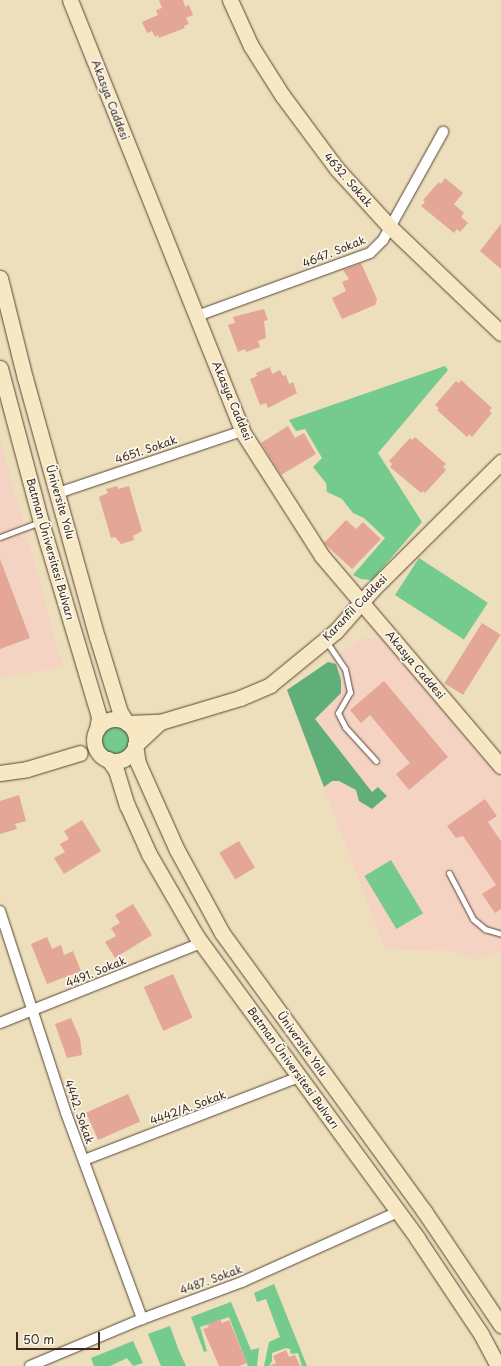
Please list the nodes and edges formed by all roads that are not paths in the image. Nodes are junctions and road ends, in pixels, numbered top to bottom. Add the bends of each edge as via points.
1 (70, 0) edge
2 (230, 0) edge
3 (443, 132) dead end
4 (389, 226) junction
5 (0, 278) edge
6 (197, 316) junction
7 (501, 333) edge
8 (0, 368) edge
9 (242, 432) junction
10 (501, 462) edge
11 (58, 493) junction
12 (41, 522) junction
13 (0, 537) edge
14 (361, 603) junction
15 (325, 640) junction
16 (160, 722) junction
17 (127, 723) junction
18 (96, 734) junction
19 (135, 745) junction
20 (80, 753) junction
21 (105, 757) junction
22 (376, 761) dead end
23 (501, 766) edge
24 (0, 774) edge
25 (449, 874) dead end
26 (0, 911) edge
27 (501, 934) edge
28 (201, 943) junction
29 (33, 1011) junction
30 (0, 1023) edge
31 (300, 1077) junction
32 (84, 1160) junction
33 (398, 1212) junction
34 (142, 1318) junction
35 (501, 1325) edge
36 (30, 1366) edge
37 (498, 1366) edge

1 - 6 main road, Akasya Caddesi
2 - 4 main road, 4632. Sokak via 251,46 282,95 337,169
3 - 4 street, 4647. Sokak
4 - 6 street, 4647. Sokak via 383,240 370,253
4 - 7 main road, 4632. Sokak
5 - 11 main road, Üniversite Yolu
6 - 9 main road, Akasya Caddesi
8 - 12 main road, Batman Üniversitesi Bulvarı
9 - 11 street, 4651. Sokak
9 - 14 main road, Akasya Caddesi via 322,556
10 - 14 main road, Karanfil Caddesi
11 - 17 main road, Üniversite Yolu via 97,637 120,712
12 - 13 lane
12 - 18 main road, Batman Üniversitesi Bulvarı via 99,717
14 - 15 main road, Karanfil Caddesi
14 - 23 main road, Akasya Caddesi
15 - 16 main road, Karanfil Caddesi via 270,685 240,698
15 - 22 lane via 345,669 350,692 338,713 345,727
16 - 17 main road
16 - 19 main road
17 - 18 main road via 113,719 101,725
17 - 19 main road via 134,732
18 - 20 main road
18 - 21 main road via 95,744
19 - 21 main road via 128,756 115,760
19 - 35 main road, Üniversite Yolu via 138,763 150,793 177,850 222,933 424,1211
20 - 21 main road
20 - 24 main road via 28,769
21 - 28 main road, Batman Üniversitesi Bulvarı via 116,770 127,805 149,854
25 - 27 lane via 473,919 485,930
26 - 29 street, 4442. Sokak
28 - 29 street, 4491. Sokak
28 - 31 main road, Batman Üniversitesi Bulvarı
29 - 30 street, 4491. Sokak
29 - 32 street, 4442. Sokak
31 - 32 street, 4442/A. Sokak
31 - 33 main road, Batman Üniversitesi Bulvarı
32 - 34 street, 4442. Sokak
33 - 34 street, 4487. Sokak via 242,1282
33 - 37 main road, Batman Üniversitesi Bulvarı via 481,1334
34 - 36 street, 4487. Sokak

